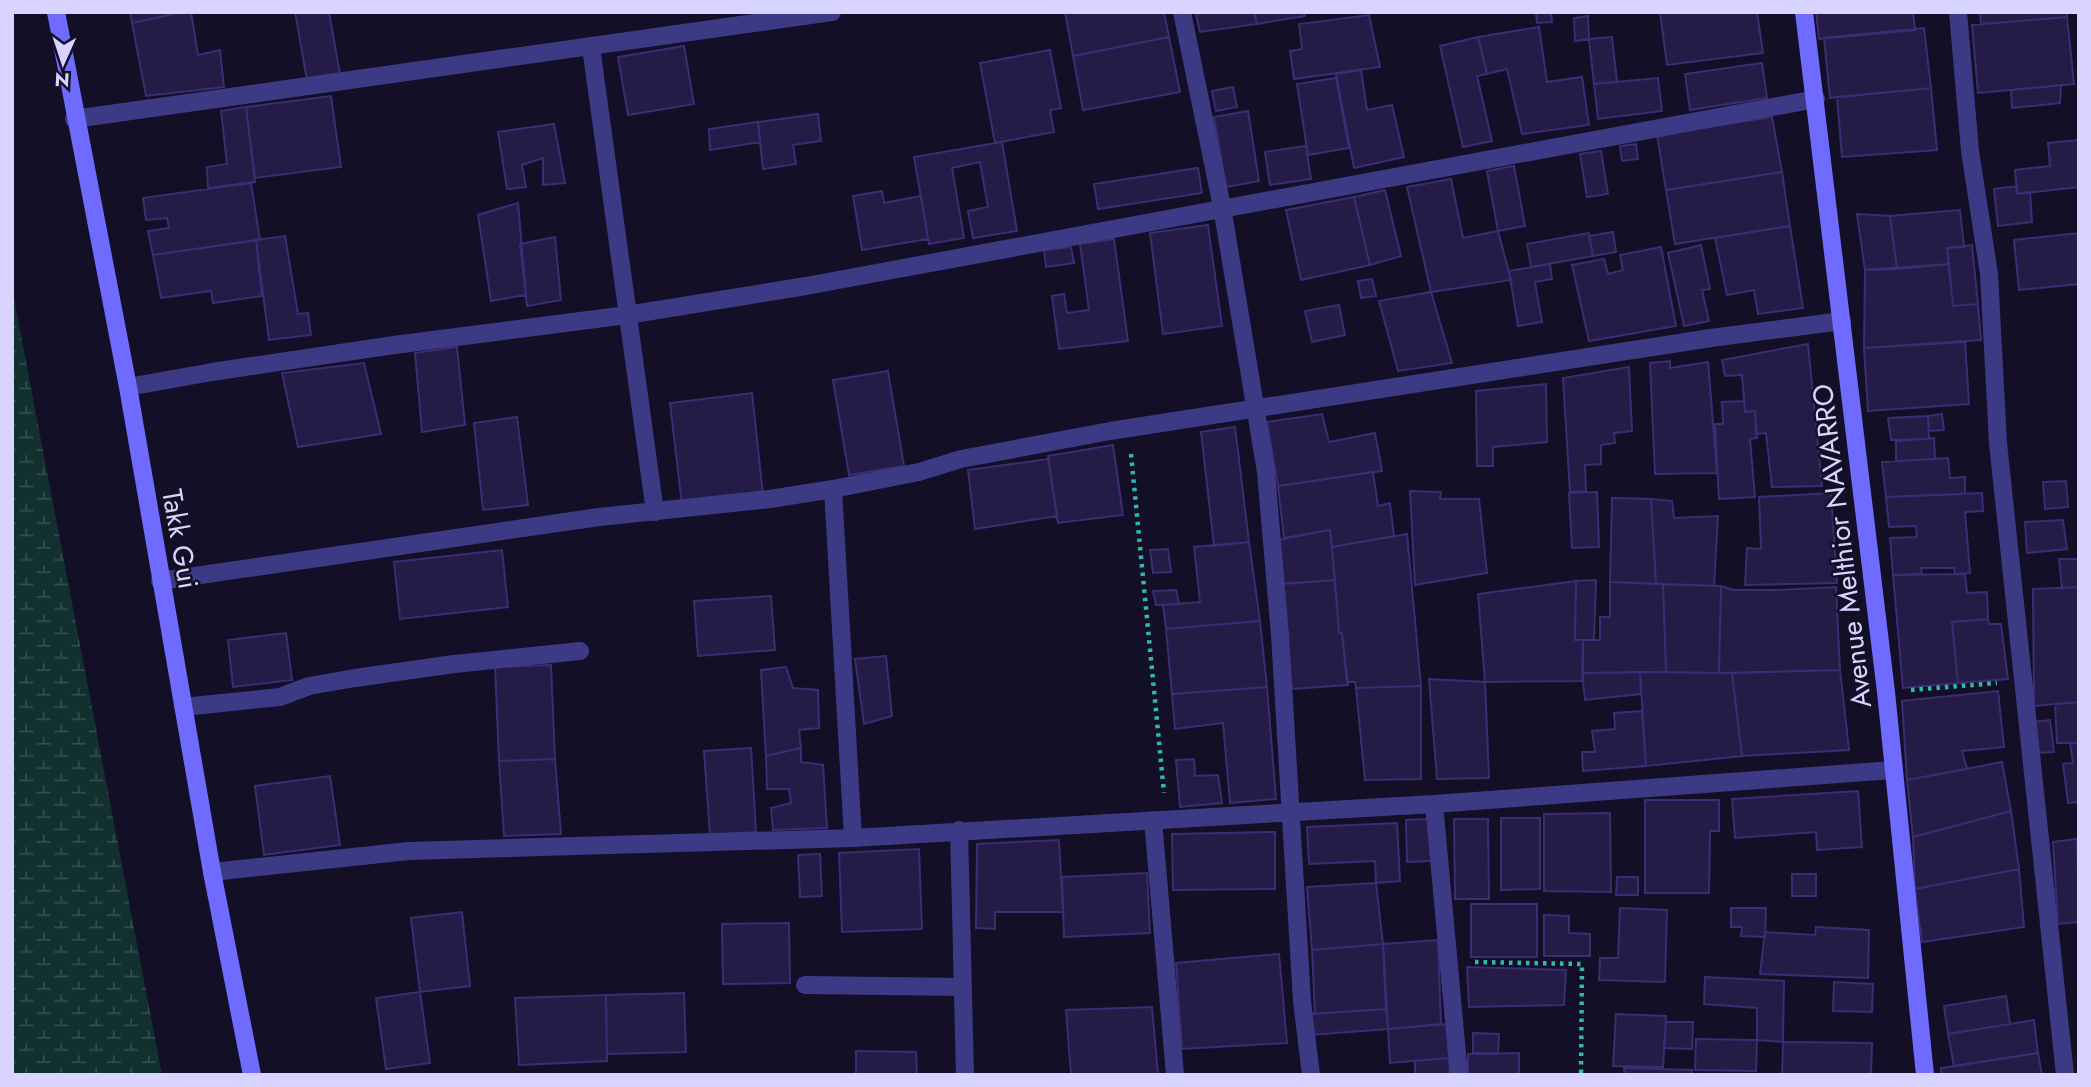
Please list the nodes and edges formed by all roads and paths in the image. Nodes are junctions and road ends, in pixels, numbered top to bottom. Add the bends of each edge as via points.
1 (55, 12) edge
2 (832, 12) edge
3 (1182, 12) edge
4 (1804, 12) edge
5 (1958, 12) edge
6 (591, 47) junction
7 (1816, 99) junction
8 (75, 119) junction
9 (1222, 207) junction
10 (626, 315) junction
11 (1842, 321) junction
12 (128, 387) junction
13 (1256, 407) junction
14 (1128, 428) junction
15 (833, 489) junction
16 (655, 512) junction
17 (160, 581) junction
18 (580, 651) dead end
19 (2022, 681) junction
20 (1886, 692) junction
21 (183, 707) junction
22 (1893, 770) junction
23 (1434, 804) junction
24 (1290, 812) junction
25 (1160, 819) junction
26 (959, 830) junction
27 (853, 838) junction
28 (212, 872) junction
29 (1450, 961) junction
30 (805, 985) dead end
31 (963, 987) junction
32 (252, 1075) edge
33 (965, 1075) edge
34 (1175, 1075) edge
35 (1311, 1075) edge
36 (1459, 1075) edge
37 (1581, 1075) edge
38 (1925, 1075) edge
39 (2065, 1075) edge

1 - 8 street, Takk Gui
2 - 6 street
3 - 9 street
4 - 7 street, Avenue Melthior NAVARRO
5 - 19 street via 1970,151 1989,274 1998,443
6 - 8 street
6 - 10 street
7 - 9 street
7 - 11 street, Avenue Melthior NAVARRO
8 - 12 street, Takk Gui
9 - 10 street via 806,286
9 - 13 street
10 - 12 street via 394,345
10 - 16 street
11 - 13 street
11 - 20 street, Avenue Melthior NAVARRO
12 - 17 street, Takk Gui
13 - 14 street
13 - 24 street via 1266,472
14 - 15 street
14 - 25 path
15 - 16 street
15 - 27 street
16 - 17 street
17 - 21 street, Takk Gui
18 - 21 street via 454,664 309,686 280,698
19 - 20 path
19 - 39 street
20 - 22 street, Avenue Melthior NAVARRO
21 - 28 street, Takk Gui
22 - 23 street
22 - 38 street, Avenue Melthior NAVARRO
23 - 24 street
23 - 29 street
24 - 25 street
24 - 35 street
25 - 26 street
25 - 34 street
26 - 27 street
26 - 31 street
27 - 28 street via 409,851
28 - 32 street, Takk Gui
29 - 36 street
29 - 37 path via 1582,964
30 - 31 street
31 - 33 street

